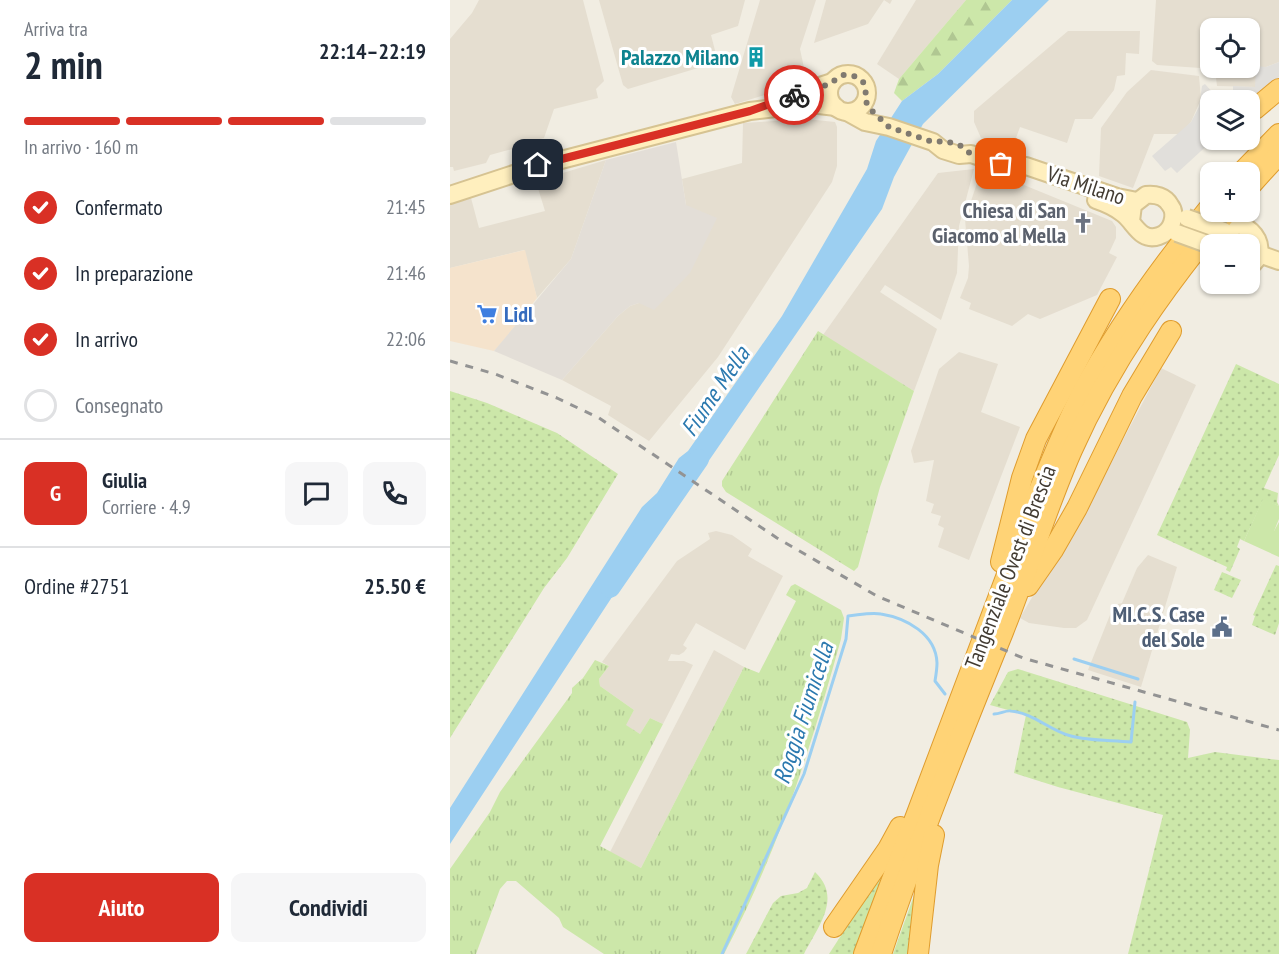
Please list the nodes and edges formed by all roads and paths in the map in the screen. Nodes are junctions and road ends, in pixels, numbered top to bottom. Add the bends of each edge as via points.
1 (832, 82) junction
2 (1279, 89) edge
3 (865, 100) junction
4 (1260, 105) edge
5 (841, 109) junction
6 (750, 111) junction
7 (889, 127) junction
8 (1279, 134) edge
9 (1279, 154) edge
10 (1252, 162) edge
11 (1001, 164) junction
12 (538, 165) junction
13 (1260, 175) edge
14 (450, 184) edge
15 (450, 195) edge
16 (1137, 201) junction
17 (1180, 214) junction
18 (1200, 219) edge
19 (1131, 221) junction
20 (1226, 230) edge
21 (1172, 232) junction
22 (1259, 234) edge
23 (1260, 236) edge
24 (1200, 242) edge
25 (1260, 250) edge
26 (1260, 261) edge
27 (1279, 261) edge
28 (1110, 299) dead end
29 (1171, 331) dead end
30 (1012, 608) junction
31 (984, 635) junction
32 (946, 756) junction
33 (834, 927) dead end
34 (864, 954) edge
35 (880, 954) edge
36 (918, 954) edge

1 - 3 main road via 843,75 854,76 866,88
1 - 5 main road via 832,103
1 - 6 main road
2 - 4 highway
3 - 5 main road via 858,109
3 - 7 main road, Via Milano
5 - 6 main road, Via Milano via 810,104
5 - 7 main road, Via Milano via 865,122
6 - 12 main road
7 - 11 main road, Via Milano via 933,142 943,150
8 - 10 highway
9 - 13 highway
11 - 16 main road, Via Milano via 1026,166
11 - 19 main road, Via Milano via 1012,172 1107,204
12 - 14 main road
12 - 15 main road
16 - 17 main road, Via Milano via 1146,195 1157,195
16 - 19 main road, Via Milano via 1131,210
17 - 20 main road, Via Milano, bridge
17 - 21 main road via 1173,222
18 - 31 highway, Tangenziale Ovest di Brescia via 1137,303 1082,393 1034,503
19 - 21 main road, Via Milano via 1146,236
20 - 22 main road, Via Milano via 1241,226 1253,228
20 - 30 highway, Tangenziale Ovest di Brescia via 1163,291 1096,399 1072,449
21 - 24 main road, Via Milano, bridge
23 - 25 main road, Via Milano
26 - 27 main road, Via Milano
28 - 31 highway via 1036,439 1022,478
29 - 30 highway via 1132,396 1068,525
30 - 32 highway, Tangenziale Ovest di Brescia
31 - 32 highway, Tangenziale Ovest di Brescia
32 - 33 highway via 918,779 888,849
32 - 34 highway, Tangenziale Ovest di Brescia
32 - 35 highway, Tangenziale Ovest di Brescia
32 - 36 highway via 951,787 933,837

